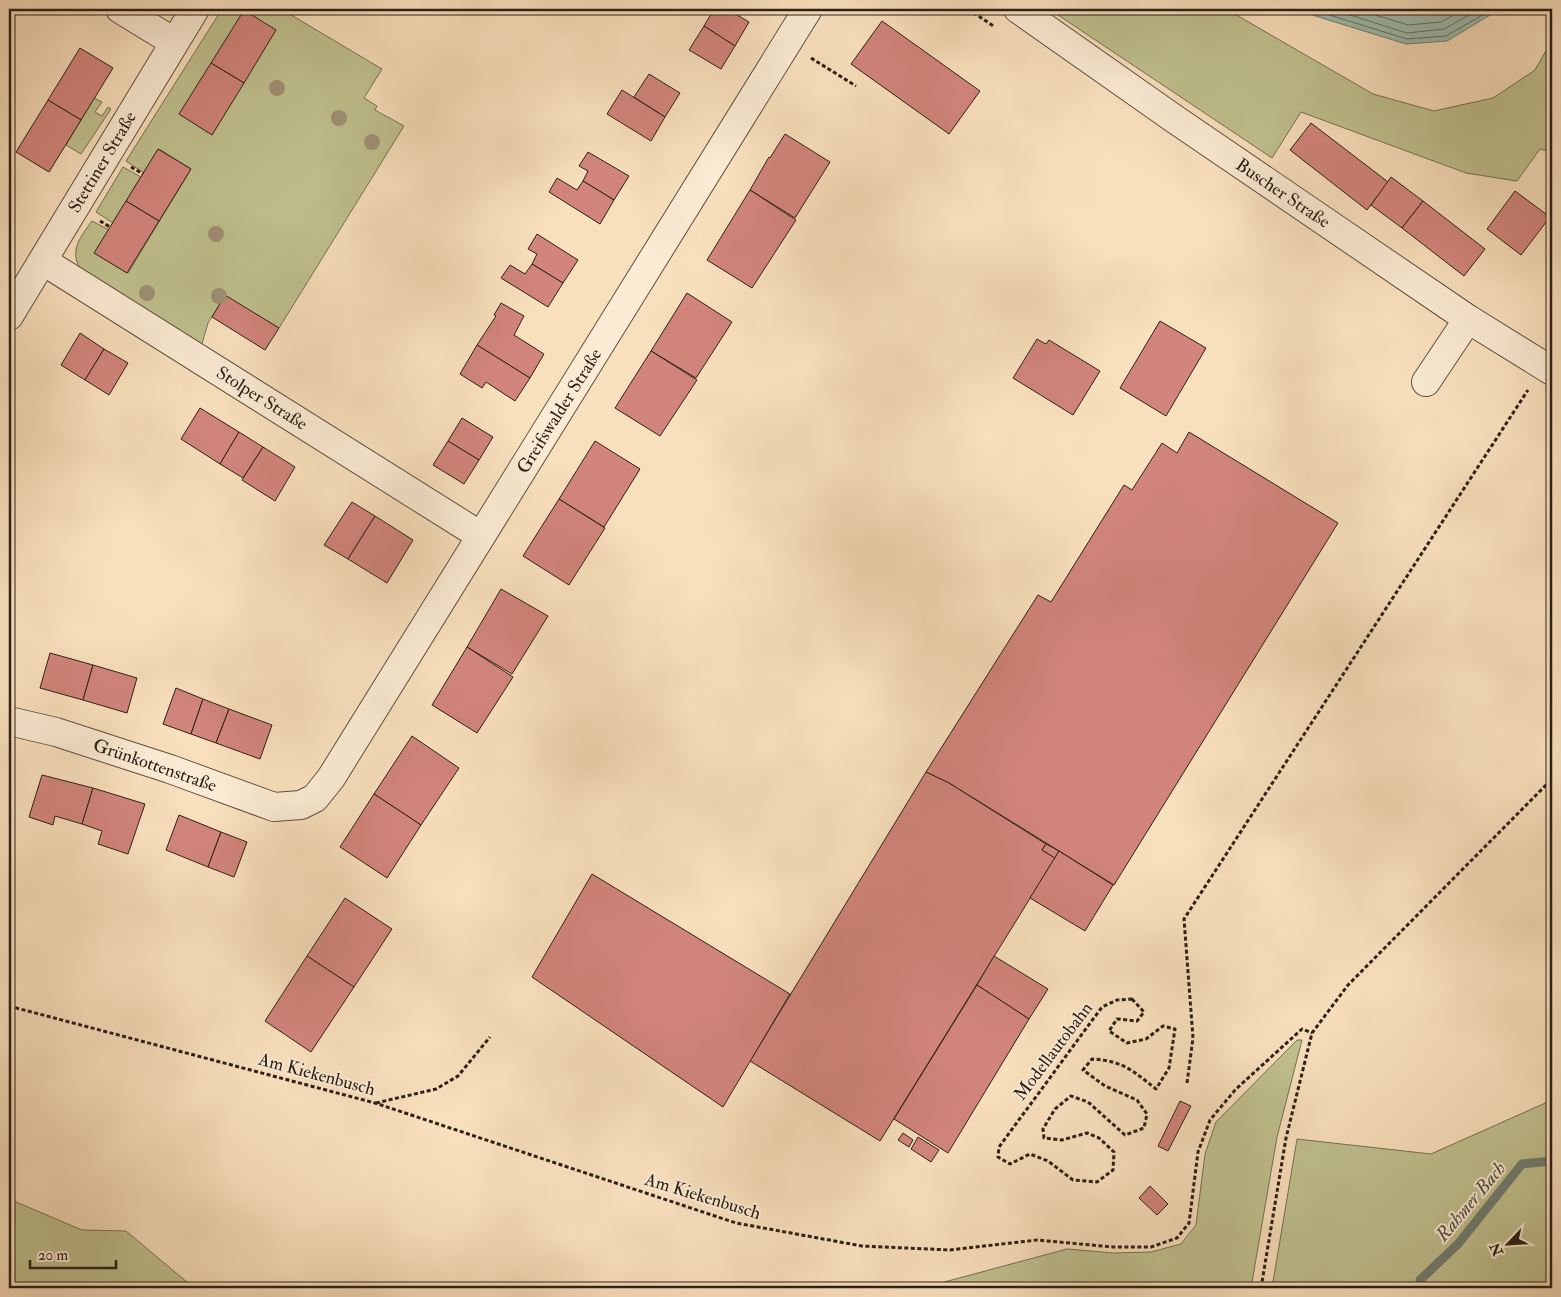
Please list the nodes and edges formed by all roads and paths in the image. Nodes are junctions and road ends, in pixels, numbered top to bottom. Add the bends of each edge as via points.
1 (120, 9) edge
2 (195, 9) edge
3 (808, 9) edge
4 (1018, 9) edge
5 (174, 42) junction
6 (787, 44) junction
7 (856, 86) dead end
8 (42, 260) junction
9 (9, 316) edge
10 (1468, 319) junction
11 (1548, 368) edge
12 (1426, 382) dead end
13 (481, 536) junction
14 (9, 721) edge
15 (1552, 779) edge
16 (301, 805) joint
17 (9, 1006) edge
18 (1312, 1033) junction
19 (490, 1037) dead end
20 (1187, 1083) dead end
21 (375, 1103) junction
22 (1099, 1138) joint
23 (1261, 1288) edge

1 - 5 street
2 - 5 street, Stettiner Straße
3 - 6 street, Greifswalder Straße
4 - 10 street, Buscher Straße
5 - 8 street, Stettiner Straße
6 - 7 path
6 - 13 street, Greifswalder Straße
8 - 9 street, Stettiner Straße
8 - 13 street, Stolper Straße
10 - 11 street, Buscher Straße
10 - 12 street
11 - 20 path via 1184,919 1194,1038
13 - 16 street, Greifswalder Straße via 331,778 315,798
14 - 16 street, Grünkottenstraße via 56,732 274,807
15 - 18 path via 1348,984
17 - 21 path, Am Kiekenbusch
18 - 21 path, Am Kiekenbusch via 1302,1029 1236,1089 1210,1120 1198,1152 1189,1223 1177,1238 1152,1246 1113,1247 1036,1240 950,1250 862,1246 736,1223
18 - 23 path via 1286,1138
19 - 21 path via 458,1076 436,1089
22 - 22 path, Modellautobahn via 1114,1152 1113,1170 1097,1182 1072,1180 1048,1161 1030,1154 1010,1164 998,1157 999,1147 1102,1008 1116,1000 1132,999 1144,1012 1137,1021 1117,1019 1109,1030 1127,1043 1146,1040 1163,1026 1175,1029 1169,1068 1156,1089 1136,1072 1115,1061 1092,1059 1083,1070 1105,1086 1137,1100 1147,1114 1144,1128 1125,1135 1088,1102 1071,1096 1055,1109 1042,1129 1044,1138 1062,1140 1087,1133

